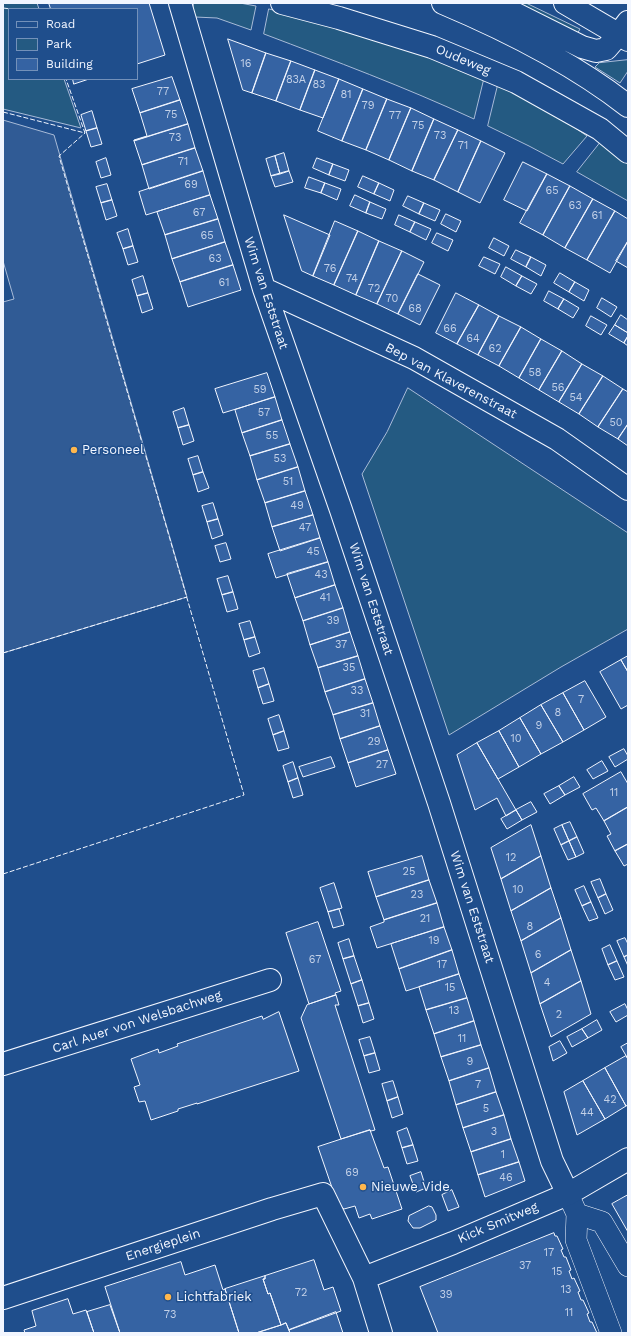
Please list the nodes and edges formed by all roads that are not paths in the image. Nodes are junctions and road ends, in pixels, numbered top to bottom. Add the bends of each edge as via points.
1 (180, 3) edge
2 (282, 3) edge
3 (443, 3) edge
4 (565, 3) edge
5 (471, 15) junction
6 (625, 32) edge
7 (628, 106) edge
8 (628, 152) edge
9 (264, 289) junction
10 (628, 489) edge
11 (270, 980) dead end
12 (3, 1064) edge
13 (628, 1159) edge
14 (568, 1194) junction
15 (577, 1214) junction
16 (628, 1266) edge
17 (364, 1278) junction
18 (3, 1298) edge
19 (381, 1333) edge
20 (611, 1333) edge

1 - 9 street, Wim van Eststraat
2 - 8 street, Oudeweg via 432,47 516,82 600,129
3 - 5 street
4 - 6 street
5 - 6 street via 506,8 582,47 596,51 606,49
5 - 7 street via 579,72
9 - 10 street, Bep van Klaverenstraat via 414,358 557,439
9 - 14 street, Wim van Eststraat via 439,802 552,1161
11 - 12 street, Carl Auer von Welsbachweg
13 - 14 street, Kick Smitweg
14 - 15 street
14 - 17 street, Kick Smitweg
15 - 16 street via 602,1222
15 - 20 street via 576,1240
17 - 18 street, Energieplein via 323,1194
17 - 19 street

